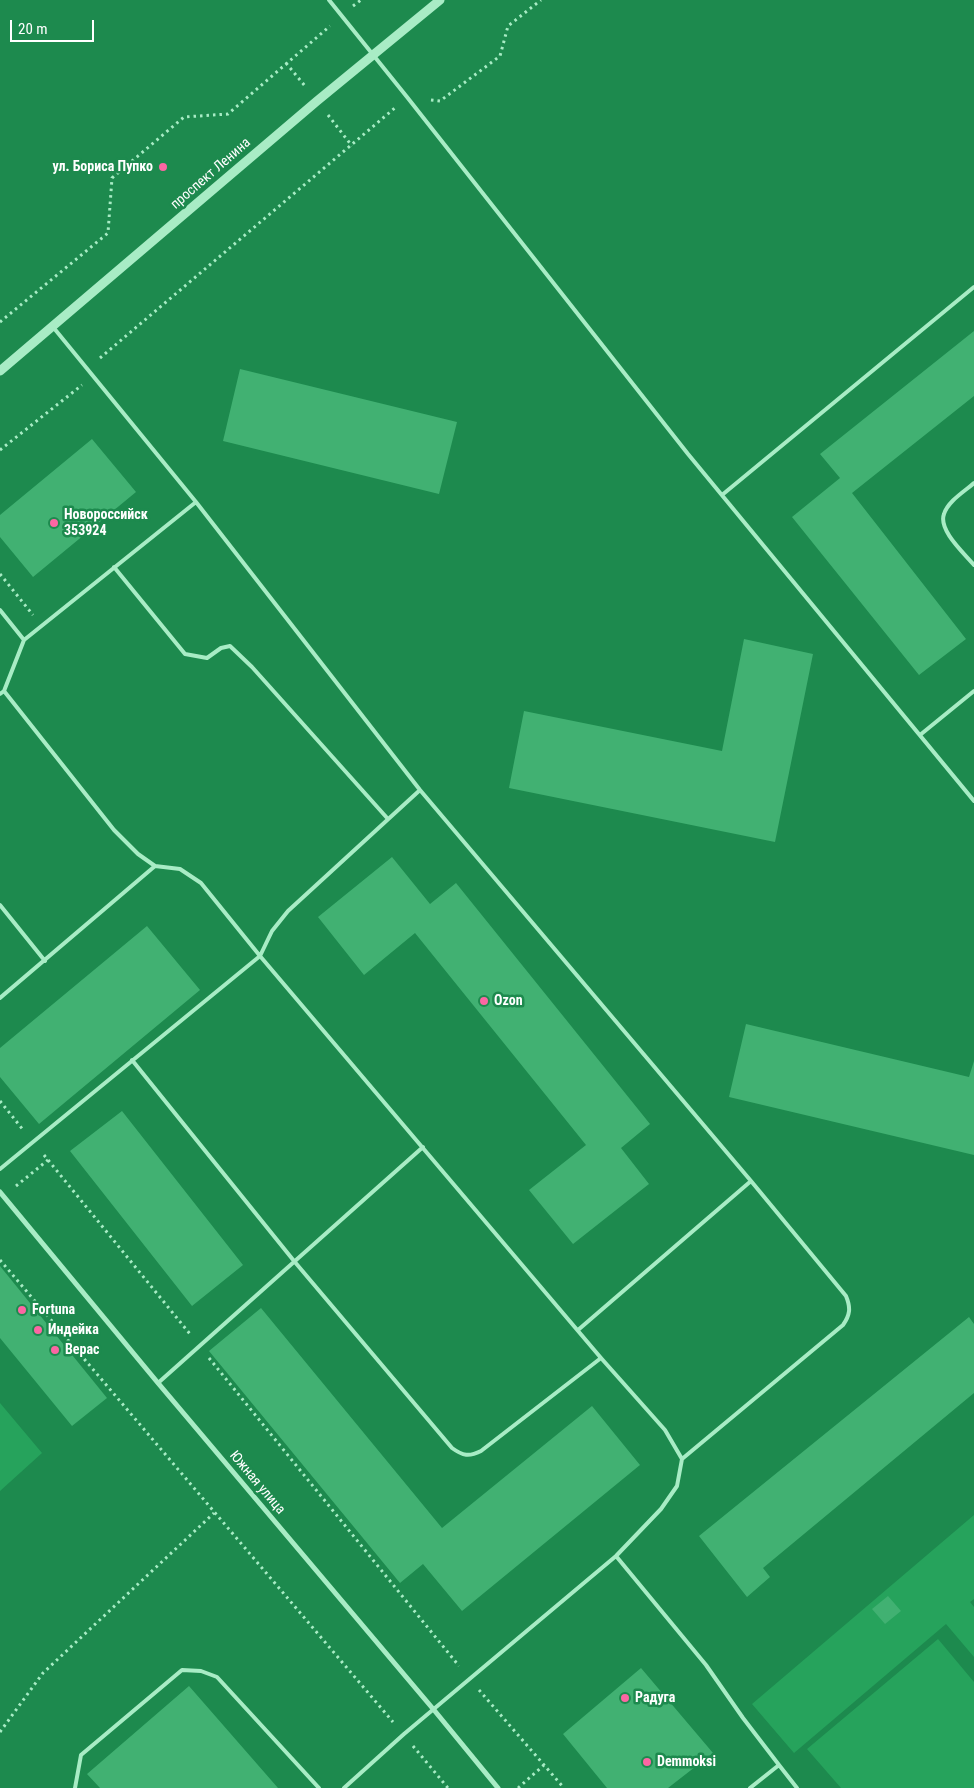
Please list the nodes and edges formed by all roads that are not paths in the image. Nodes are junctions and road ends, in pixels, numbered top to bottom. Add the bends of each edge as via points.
1 (329, 0) edge
2 (440, 0) edge
3 (373, 54) junction
4 (974, 287) edge
5 (53, 327) junction
6 (0, 371) edge
7 (974, 483) edge
8 (722, 495) junction
9 (196, 502) junction
10 (974, 565) edge
11 (114, 566) junction
12 (0, 610) edge
13 (24, 640) junction
14 (974, 691) edge
15 (2, 692) edge
16 (920, 735) junction
17 (420, 790) junction
18 (974, 801) edge
19 (388, 819) junction
20 (155, 866) junction
21 (0, 905) edge
22 (260, 956) junction
23 (45, 961) junction
24 (0, 998) edge
25 (132, 1060) junction
26 (423, 1147) junction
27 (0, 1169) edge
28 (751, 1181) junction
29 (2, 1194) edge
30 (294, 1261) junction
31 (578, 1330) junction
32 (601, 1358) junction
33 (158, 1383) junction
34 (682, 1459) junction
35 (616, 1556) junction
36 (434, 1710) junction
37 (779, 1764) junction
38 (75, 1788) edge
39 (319, 1788) edge
40 (344, 1788) edge
41 (498, 1788) edge
42 (750, 1788) edge
43 (797, 1788) edge

1 - 3 lane
2 - 3 street, проспект Ленина
3 - 5 street, проспект Ленина
3 - 8 lane
4 - 8 lane
5 - 6 street, проспект Ленина
5 - 9 lane
7 - 10 lane via 950,504 943,524
8 - 16 lane
9 - 11 lane
9 - 17 lane
11 - 13 lane
11 - 19 lane via 184,654 207,658 230,646
12 - 13 lane
13 - 15 lane
14 - 16 lane
15 - 20 lane via 114,830
16 - 18 lane
17 - 19 lane
17 - 28 lane
19 - 22 lane via 288,911 272,931
20 - 22 lane via 180,869 201,884
20 - 23 lane
21 - 23 lane
22 - 25 lane
22 - 26 lane
23 - 24 lane
25 - 27 lane
25 - 30 lane
26 - 30 lane
26 - 31 lane
28 - 31 lane
28 - 34 lane via 846,1296 849,1316 843,1325
29 - 33 street, Южная улица
30 - 32 lane via 452,1448 461,1454 471,1456 481,1451
30 - 33 lane
31 - 32 lane
32 - 34 lane via 665,1430
33 - 36 street, Южная улица
34 - 35 lane via 677,1486 661,1509
35 - 36 lane
35 - 37 lane via 706,1664
36 - 40 lane
36 - 41 street, Южная улица
37 - 42 lane
37 - 43 lane
38 - 39 lane via 81,1755 182,1670 217,1677

